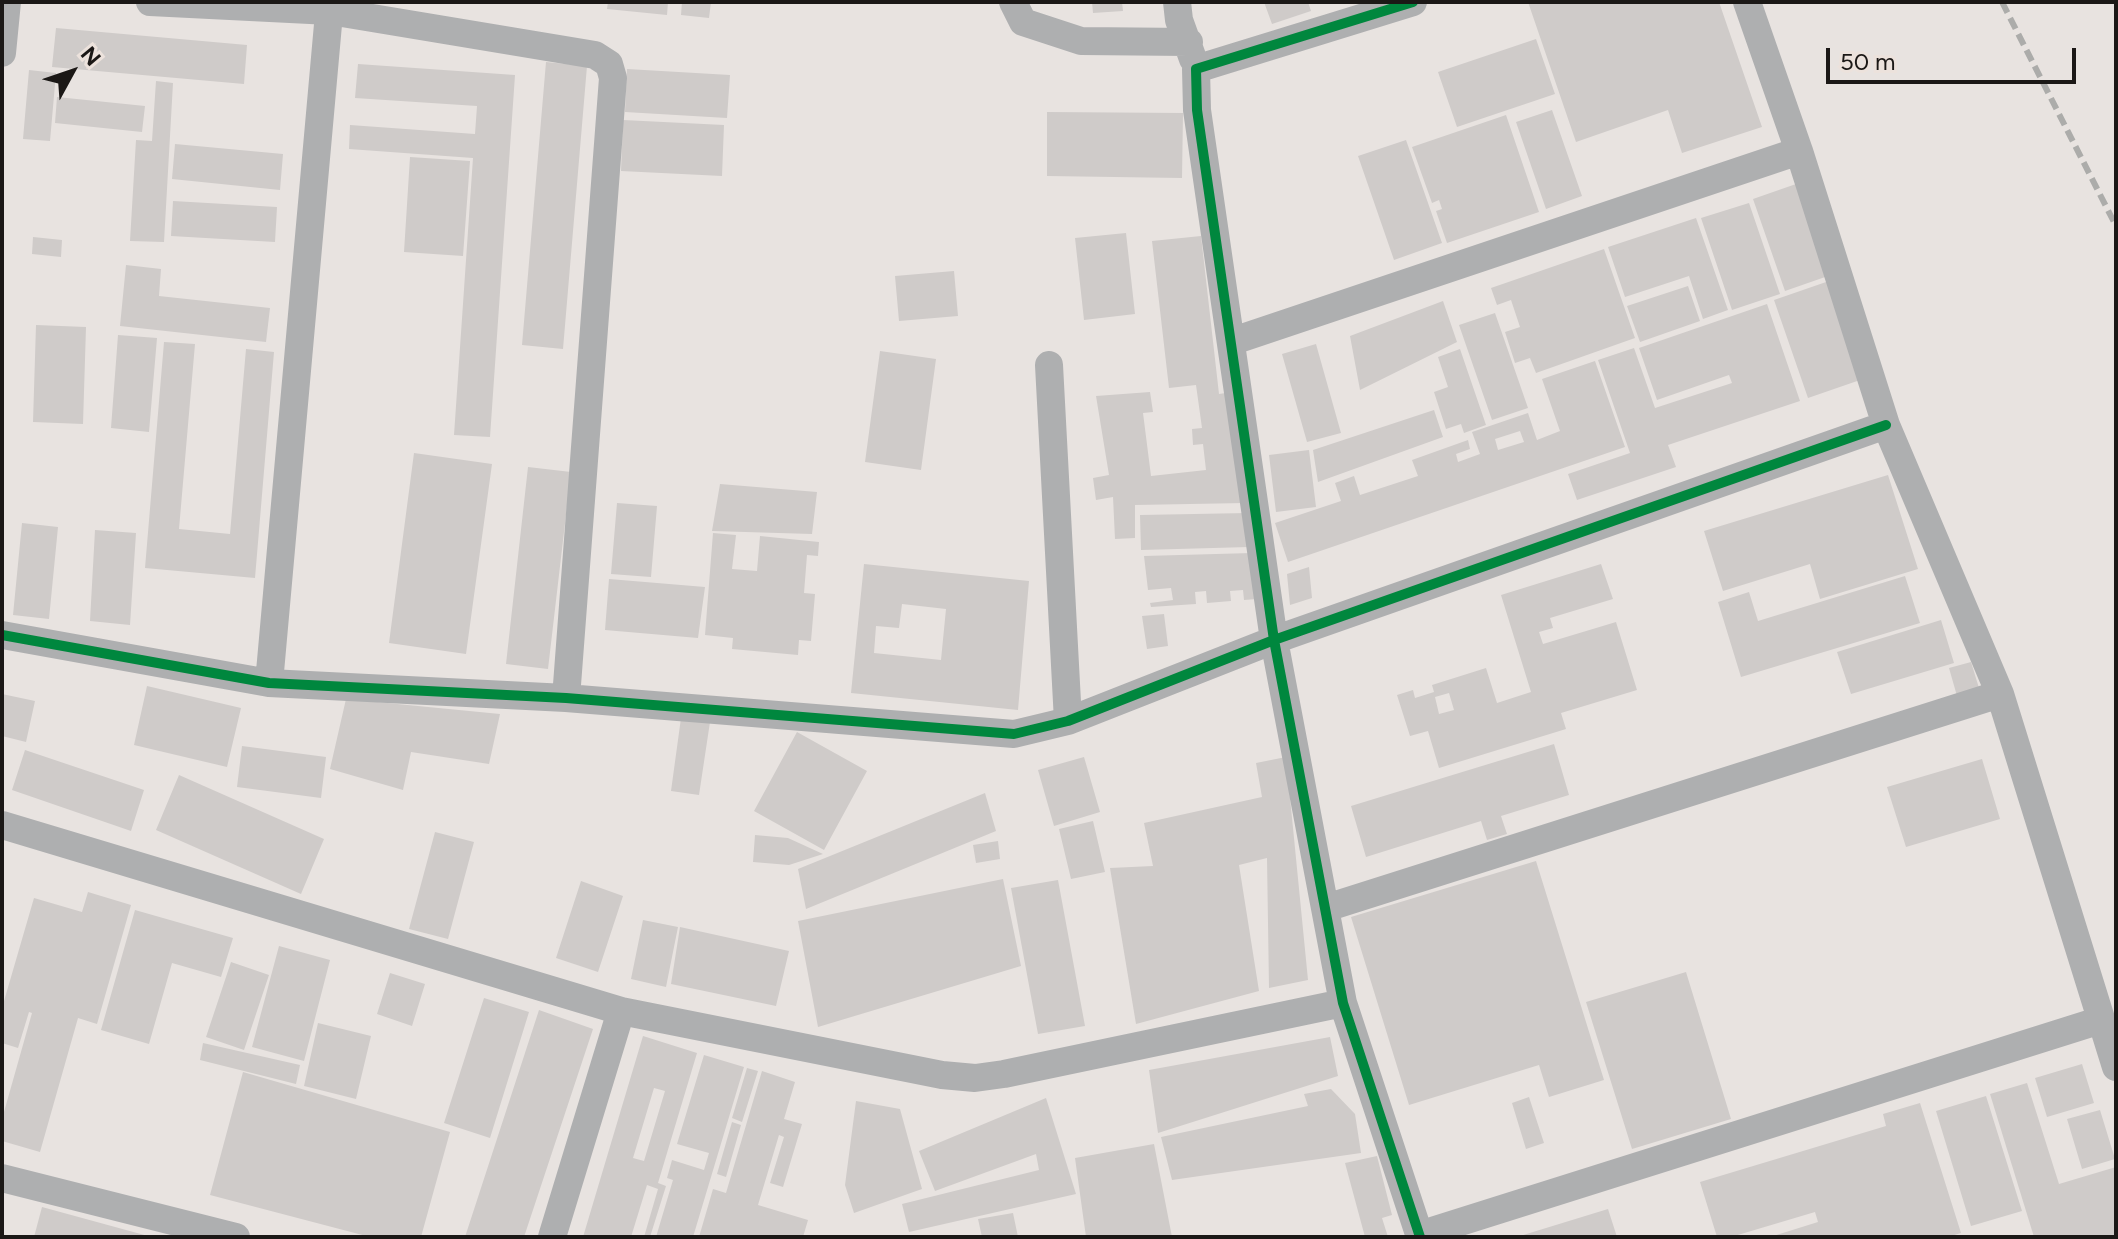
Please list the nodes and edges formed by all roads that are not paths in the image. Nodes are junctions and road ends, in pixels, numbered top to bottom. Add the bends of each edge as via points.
1 (7, 2) edge
2 (150, 2) edge
3 (1013, 2) edge
4 (1177, 2) edge
5 (1413, 2) edge
6 (1747, 2) edge
7 (330, 7) edge
8 (2, 53) edge
9 (1192, 56) junction
10 (1799, 151) junction
11 (1233, 341) junction
12 (1049, 365) dead end
13 (1886, 425) junction
14 (2, 635) edge
15 (1274, 640) junction
16 (269, 683) junction
17 (2000, 694) junction
18 (566, 698) junction
19 (1068, 721) junction
20 (2, 825) edge
21 (1326, 908) junction
22 (1343, 1003) junction
23 (621, 1011) junction
24 (2101, 1020) junction
25 (2116, 1067) edge
26 (2, 1178) edge
27 (1419, 1236) edge
28 (236, 1237) edge
29 (552, 1237) edge

1 - 8 street
2 - 7 street
3 - 9 street via 1023,22 1081,41
4 - 9 street
5 - 9 street
6 - 10 street
7 - 16 street
7 - 18 street via 595,55 609,64 613,78
9 - 11 street
10 - 11 street
10 - 13 street
11 - 15 street
12 - 19 street
13 - 15 street
13 - 17 street
14 - 16 street
15 - 19 street
15 - 21 street
16 - 18 street
17 - 21 street
17 - 24 street
18 - 19 street via 1014,734
20 - 23 street
21 - 22 street
22 - 23 street via 975,1078
22 - 27 street
23 - 29 street
24 - 25 street
24 - 27 street
26 - 28 street

